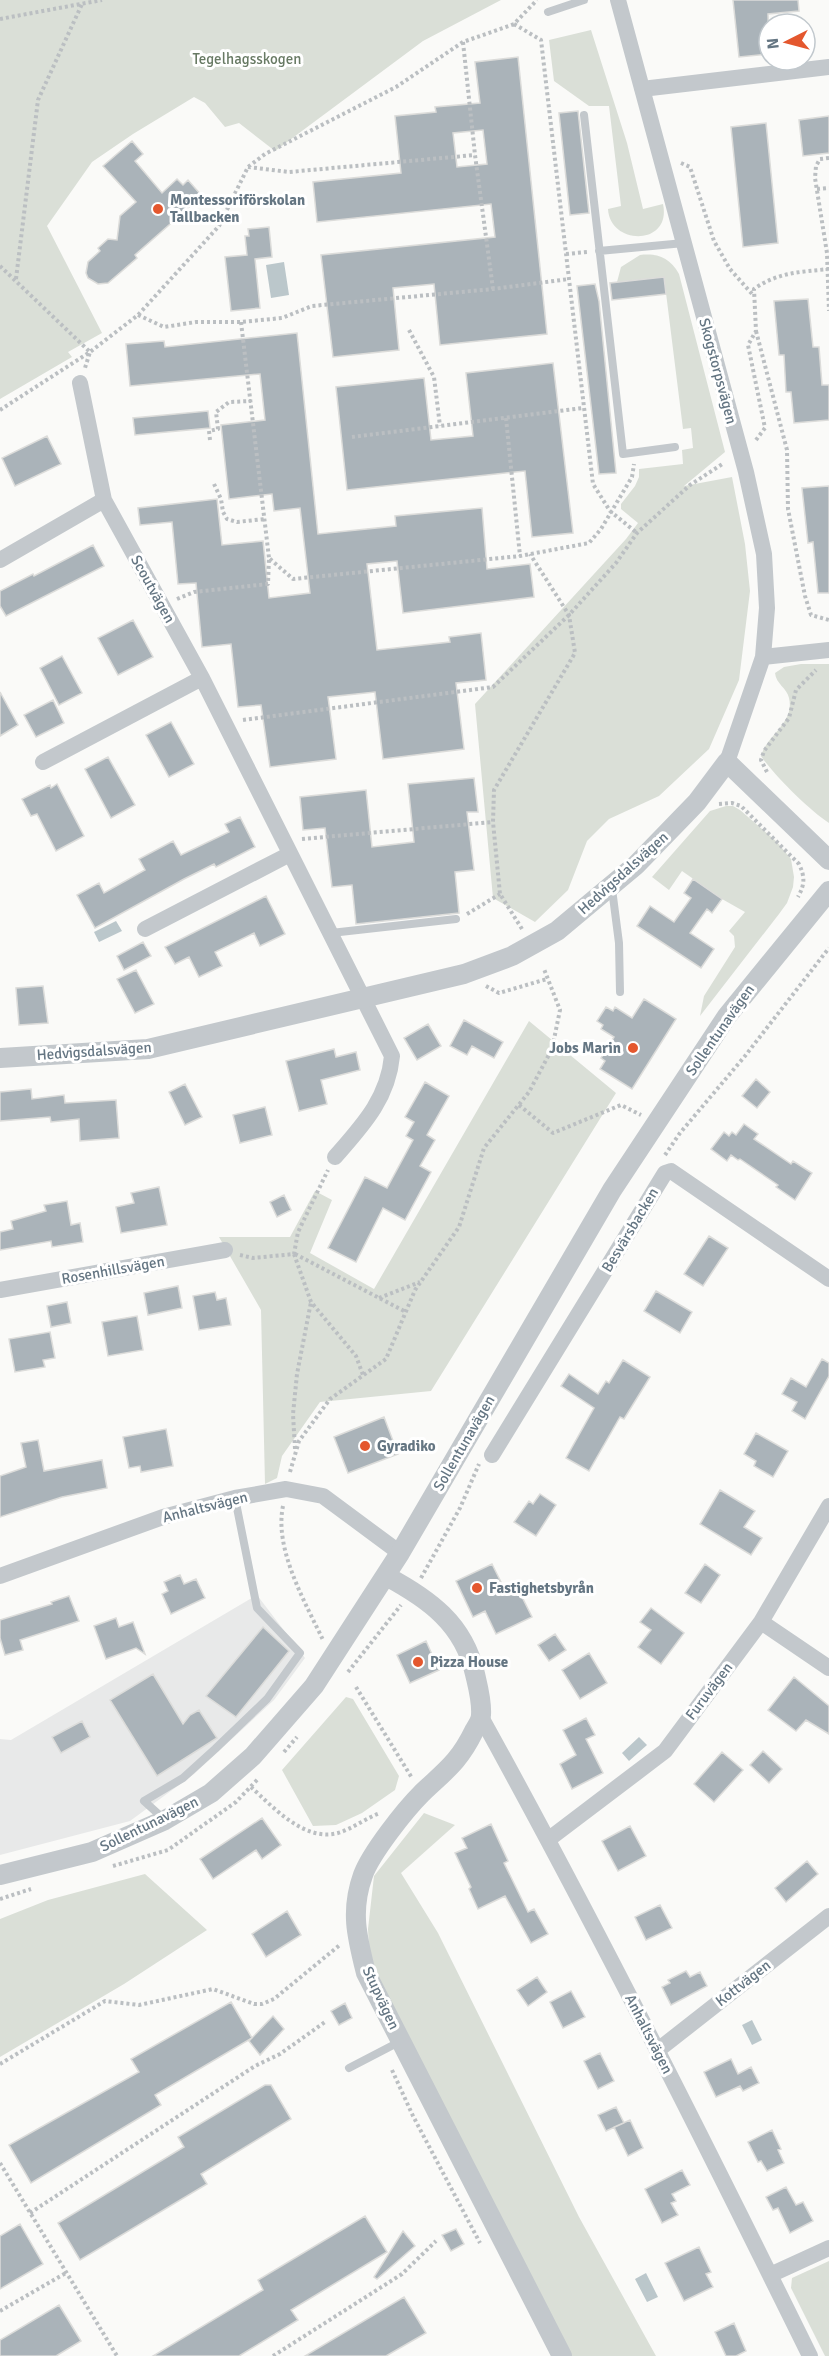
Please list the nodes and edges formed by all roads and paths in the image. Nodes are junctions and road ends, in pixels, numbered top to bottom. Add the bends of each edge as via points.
1 (102, 0) edge
2 (537, 0) edge
3 (584, 0) edge
4 (618, 0) edge
5 (82, 4) junction
6 (548, 12) dead end
7 (0, 18) edge
8 (514, 24) junction
9 (463, 42) junction
10 (829, 67) edge
11 (642, 89) junction
12 (584, 115) dead end
13 (475, 155) junction
14 (660, 155) junction
15 (829, 158) edge
16 (248, 167) junction
17 (829, 188) edge
18 (817, 189) junction
19 (684, 243) junction
20 (599, 251) junction
21 (566, 254) junction
22 (0, 266) edge
23 (828, 269) edge
24 (16, 279) junction
25 (569, 279) junction
26 (493, 289) junction
27 (753, 296) junction
28 (829, 310) edge
29 (138, 315) junction
30 (241, 322) junction
31 (410, 330) dead end
32 (756, 331) junction
33 (90, 352) junction
34 (80, 383) dead end
35 (251, 401) junction
36 (583, 408) junction
37 (0, 410) edge
38 (506, 418) junction
39 (440, 426) junction
40 (352, 437) dead end
41 (210, 440) dead end
42 (753, 444) dead end
43 (675, 447) dead end
44 (635, 452) junction
45 (724, 463) dead end
46 (214, 484) dead end
47 (104, 500) junction
48 (610, 512) junction
49 (265, 519) junction
50 (637, 533) junction
51 (531, 554) junction
52 (520, 556) junction
53 (269, 558) junction
54 (0, 560) edge
55 (163, 605) junction
56 (569, 615) junction
57 (829, 620) edge
58 (829, 650) edge
59 (763, 657) junction
60 (820, 667) dead end
61 (202, 678) junction
62 (224, 723) junction
63 (44, 762) dead end
64 (727, 762) junction
65 (769, 776) dead end
66 (708, 806) dead end
67 (493, 822) junction
68 (286, 848) junction
69 (829, 860) edge
70 (611, 886) junction
71 (829, 891) edge
72 (500, 894) junction
73 (797, 897) dead end
74 (456, 919) joint
75 (145, 929) dead end
76 (524, 932) dead end
77 (331, 933) junction
78 (544, 969) dead end
79 (547, 979) junction
80 (488, 981) dead end
81 (620, 992) dead end
82 (363, 999) junction
83 (0, 1058) edge
84 (519, 1105) junction
85 (650, 1119) junction
86 (637, 1124) dead end
87 (680, 1133) dead end
88 (335, 1157) joint
89 (225, 1250) joint
90 (294, 1254) junction
91 (829, 1279) edge
92 (421, 1282) junction
93 (0, 1290) edge
94 (378, 1298) junction
95 (311, 1302) junction
96 (406, 1312) junction
97 (363, 1375) junction
98 (296, 1452) junction
99 (492, 1455) dead end
100 (286, 1489) junction
101 (235, 1498) junction
102 (829, 1506) edge
103 (400, 1553) junction
104 (0, 1576) edge
105 (386, 1576) junction
106 (761, 1622) junction
107 (324, 1640) dead end
108 (829, 1668) edge
109 (356, 1687) dead end
110 (481, 1717) junction
111 (412, 1780) dead end
112 (251, 1787) dead end
113 (385, 1811) dead end
114 (165, 1820) junction
115 (549, 1839) junction
116 (0, 1875) edge
117 (829, 1916) edge
118 (343, 1943) dead end
119 (325, 2022) dead end
120 (401, 2041) junction
121 (658, 2050) junction
122 (0, 2064) edge
123 (349, 2068) dead end
124 (0, 2163) edge
125 (30, 2213) junction
126 (436, 2241) dead end
127 (829, 2248) edge
128 (66, 2273) junction
129 (770, 2275) junction
130 (0, 2311) edge
131 (117, 2356) edge
132 (273, 2356) edge
133 (561, 2356) edge
134 (810, 2356) edge

1 - 5 path
2 - 8 path
3 - 6 lane
4 - 11 street, Skogstorpsvägen
5 - 7 path
5 - 24 path via 38,100
8 - 9 path
8 - 21 path via 541,40
9 - 13 path
9 - 16 path via 396,87 265,154
10 - 11 street
11 - 14 street, Skogstorpsvägen
12 - 20 lane
13 - 16 path via 289,172
13 - 26 path
14 - 19 street, Skogstorpsvägen
14 - 27 path via 690,167 714,241 730,269
15 - 18 path via 820,159 816,166
16 - 29 path via 219,226
17 - 18 path
18 - 23 path
19 - 20 lane
19 - 59 street, Skogstorpsvägen via 764,554 767,608
20 - 21 path
20 - 44 lane via 623,454
21 - 25 path
22 - 24 path
23 - 27 path via 766,280 754,289
23 - 28 path
24 - 33 path
25 - 26 path
25 - 36 path
26 - 30 path via 312,306 282,318
27 - 32 path
29 - 30 path via 164,327
29 - 33 path
30 - 35 path
31 - 39 path via 434,377
32 - 42 path via 748,345 765,428
32 - 57 path via 787,450 788,508 805,596 811,615
33 - 37 path
34 - 47 street, Scoutvägen
35 - 41 path via 229,402 216,412 218,429 209,431
35 - 49 path
36 - 38 path
36 - 48 path via 593,483
38 - 39 path
38 - 52 path
39 - 40 path
43 - 44 lane
44 - 48 path via 632,477
45 - 50 path via 690,485
46 - 49 path via 227,519
47 - 54 street
47 - 55 street, Scoutvägen
48 - 50 path
48 - 51 path via 589,543
49 - 53 path
50 - 56 path
51 - 52 path
51 - 56 path
52 - 53 path via 293,579
53 - 55 path via 268,584 194,592
55 - 61 street, Scoutvägen
56 - 62 path via 493,687
56 - 67 path via 575,653 494,790
58 - 59 street
59 - 64 street, Skogstorpsvägen
60 - 65 path via 796,690 789,718 764,751 761,760
61 - 62 street, Scoutvägen
61 - 63 street
62 - 68 street, Scoutvägen
64 - 69 street
64 - 70 street, Hedvigsdalsvägen via 684,816
66 - 73 path via 741,806 799,864 804,886
67 - 68 path
67 - 72 path
68 - 75 street
68 - 77 street, Scoutvägen
70 - 81 lane via 619,943
70 - 82 street, Hedvigsdalsvägen via 557,931 512,956 464,974
71 - 85 street, Sollentunavägen
72 - 74 path
72 - 76 path
74 - 77 lane
77 - 82 street, Scoutvägen
78 - 79 path
79 - 80 path via 500,993 480,983
79 - 84 path via 560,1010 552,1048
82 - 83 street, Hedvigsdalsvägen via 148,1049
82 - 88 street via 392,1056 390,1078 368,1119
84 - 85 path via 553,1133 621,1105
84 - 92 path via 484,1148 459,1227
85 - 86 path
85 - 87 path
85 - 103 street, Sollentunavägen
88 - 90 path via 298,1232
89 - 90 path via 252,1258
89 - 93 street, Rosenhillsvägen
90 - 94 path
90 - 95 path
91 - 99 street, Besvärsbacken via 672,1171 665,1173
92 - 94 path
92 - 96 path
94 - 96 path
95 - 97 path via 356,1356
95 - 98 path via 293,1413
96 - 97 path via 386,1359
97 - 98 path via 330,1399 299,1441
98 - 100 path
100 - 101 street, Anhaltsvägen
100 - 103 street, Anhaltsvägen via 323,1496
100 - 107 path via 281,1517 292,1576
101 - 104 street, Anhaltsvägen via 163,1517
101 - 114 lane via 257,1608 300,1653 267,1699 215,1749 183,1778 144,1801
102 - 106 street, Furuvägen
103 - 105 street, Sollentunavägen
105 - 110 street via 414,1591 447,1617 472,1659
105 - 114 street, Sollentunavägen via 314,1686 253,1756 211,1793
106 - 108 street
106 - 115 street, Furuvägen via 665,1751
109 - 111 path
110 - 115 street, Anhaltsvägen
110 - 120 street, Stupvägen via 466,1748 445,1774 421,1794 381,1845 364,1872 356,1899 356,1932 366,1973
112 - 113 path via 297,1824 326,1835 339,1833
114 - 116 street, Sollentunavägen via 93,1852
115 - 121 street, Anhaltsvägen
117 - 121 street, Kottvägen
118 - 122 path via 274,1999 261,2004 213,1989 139,2005 105,2001
119 - 125 path
120 - 123 lane
120 - 133 street, Stupvägen
121 - 129 street, Anhaltsvägen
124 - 125 path
125 - 128 path
126 - 132 path via 402,2274
127 - 129 street
128 - 130 path
128 - 131 path
129 - 134 street, Anhaltsvägen

